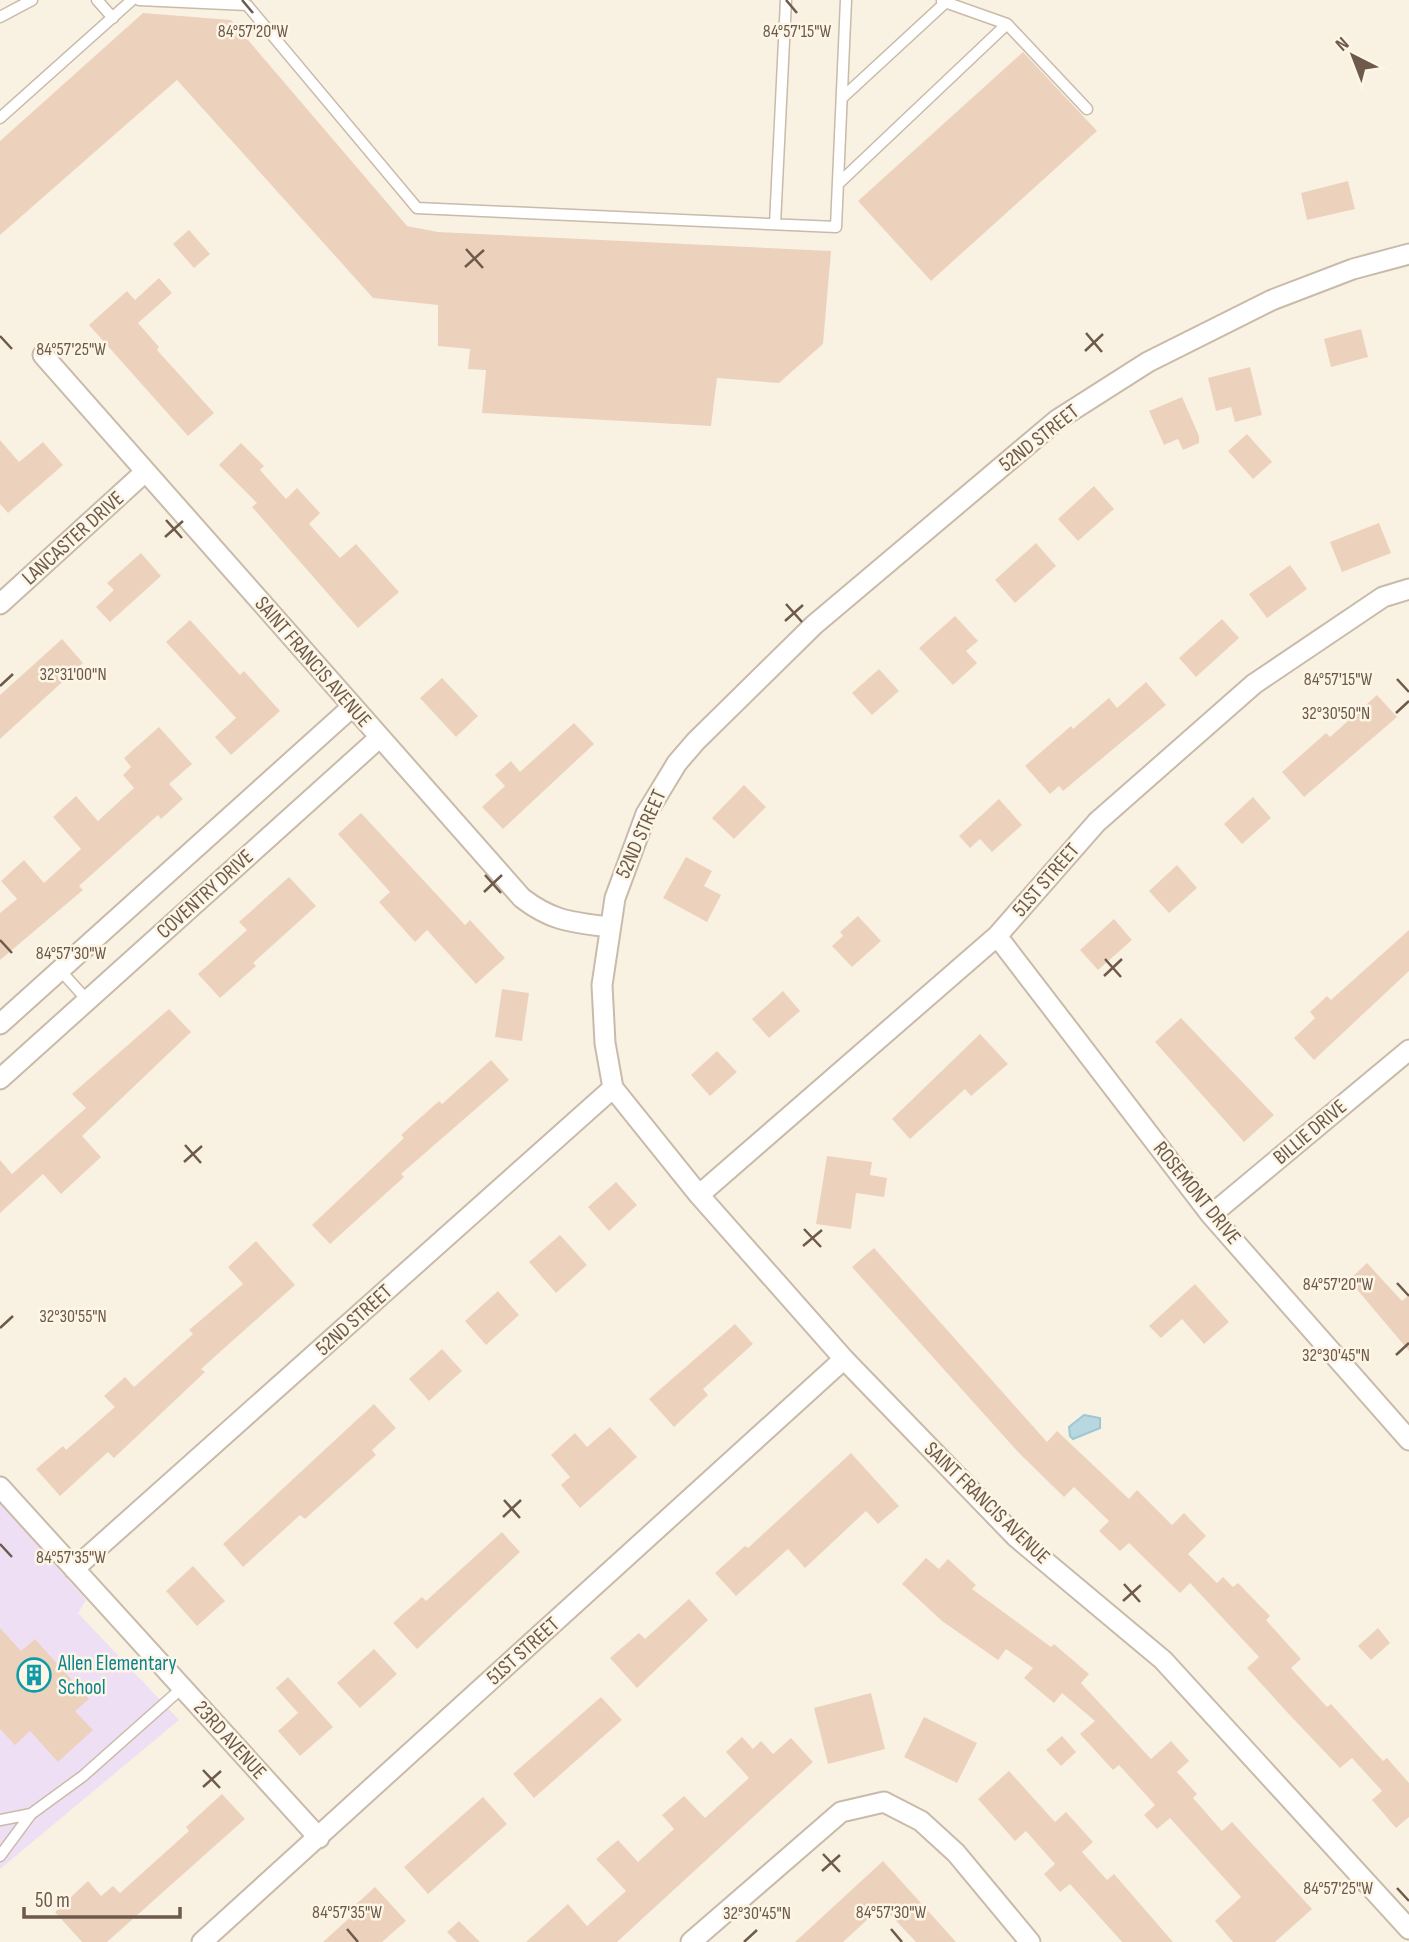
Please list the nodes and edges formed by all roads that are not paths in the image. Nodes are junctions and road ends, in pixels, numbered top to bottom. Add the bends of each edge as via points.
1 (32, 0) edge
2 (97, 0) edge
3 (132, 0) edge
4 (139, 0) edge
5 (786, 0) edge
6 (846, 0) edge
7 (943, 1) edge
8 (178, 2) edge
9 (0, 18) edge
10 (113, 18) junction
11 (1007, 24) junction
12 (842, 98) junction
13 (1087, 108) dead end
14 (0, 118) edge
15 (838, 184) junction
16 (775, 224) junction
17 (1408, 258) edge
18 (43, 355) dead end
19 (145, 472) junction
20 (1409, 589) edge
21 (0, 604) edge
22 (352, 707) junction
23 (379, 738) junction
24 (608, 927) junction
25 (997, 936) junction
26 (60, 970) junction
27 (87, 1000) junction
28 (0, 1024) edge
29 (1409, 1050) edge
30 (0, 1079) edge
31 (613, 1088) junction
32 (699, 1195) junction
33 (1211, 1215) junction
34 (844, 1359) junction
35 (1409, 1440) edge
36 (0, 1487) edge
37 (74, 1569) junction
38 (182, 1688) junction
39 (31, 1814) junction
40 (0, 1820) edge
41 (319, 1838) junction
42 (0, 1856) edge
43 (1409, 1929) edge
44 (202, 1942) edge
45 (691, 1942) edge
46 (1030, 1942) edge

1 - 9 lane
2 - 10 lane
3 - 10 lane
4 - 8 lane
5 - 16 lane
6 - 12 lane
7 - 11 lane
7 - 12 lane
8 - 16 lane via 247,5 417,208
10 - 14 lane
11 - 13 lane
11 - 15 lane
12 - 15 lane
15 - 16 lane via 836,227
17 - 24 street, 52ND STREET via 1353,269 1272,300 1148,362 1058,420 845,598 677,763 633,841
18 - 19 street, SAINT FRANCIS AVENUE
19 - 21 street, LANCASTER DRIVE
19 - 22 street, SAINT FRANCIS AVENUE
20 - 25 street, 51ST STREET via 1383,597 1254,684 1097,822
22 - 23 street, SAINT FRANCIS AVENUE
22 - 26 street, COVENTRY DRIVE
23 - 24 street, SAINT FRANCIS AVENUE via 522,898 564,921
23 - 27 street, COVENTRY DRIVE
24 - 31 street, 52ND STREET via 603,1014
25 - 32 street, 51ST STREET
25 - 33 street, ROSEMONT DRIVE
26 - 27 lane
26 - 28 street, COVENTRY DRIVE
27 - 30 street, COVENTRY DRIVE
29 - 33 street, BILLIE DRIVE
31 - 32 street, SAINT FRANCIS AVENUE
31 - 37 street, 52ND STREET
32 - 34 street, SAINT FRANCIS AVENUE
33 - 35 street, ROSEMONT DRIVE
34 - 41 street, 51ST STREET
34 - 43 street, SAINT FRANCIS AVENUE via 1016,1537 1163,1660
36 - 37 street, 23RD AVENUE
37 - 38 street, 23RD AVENUE
38 - 39 lane via 83,1776
38 - 41 street, 23RD AVENUE
39 - 40 lane
39 - 42 lane
41 - 44 street, 51ST STREET
45 - 46 street via 841,1812 884,1802 921,1821 967,1866

